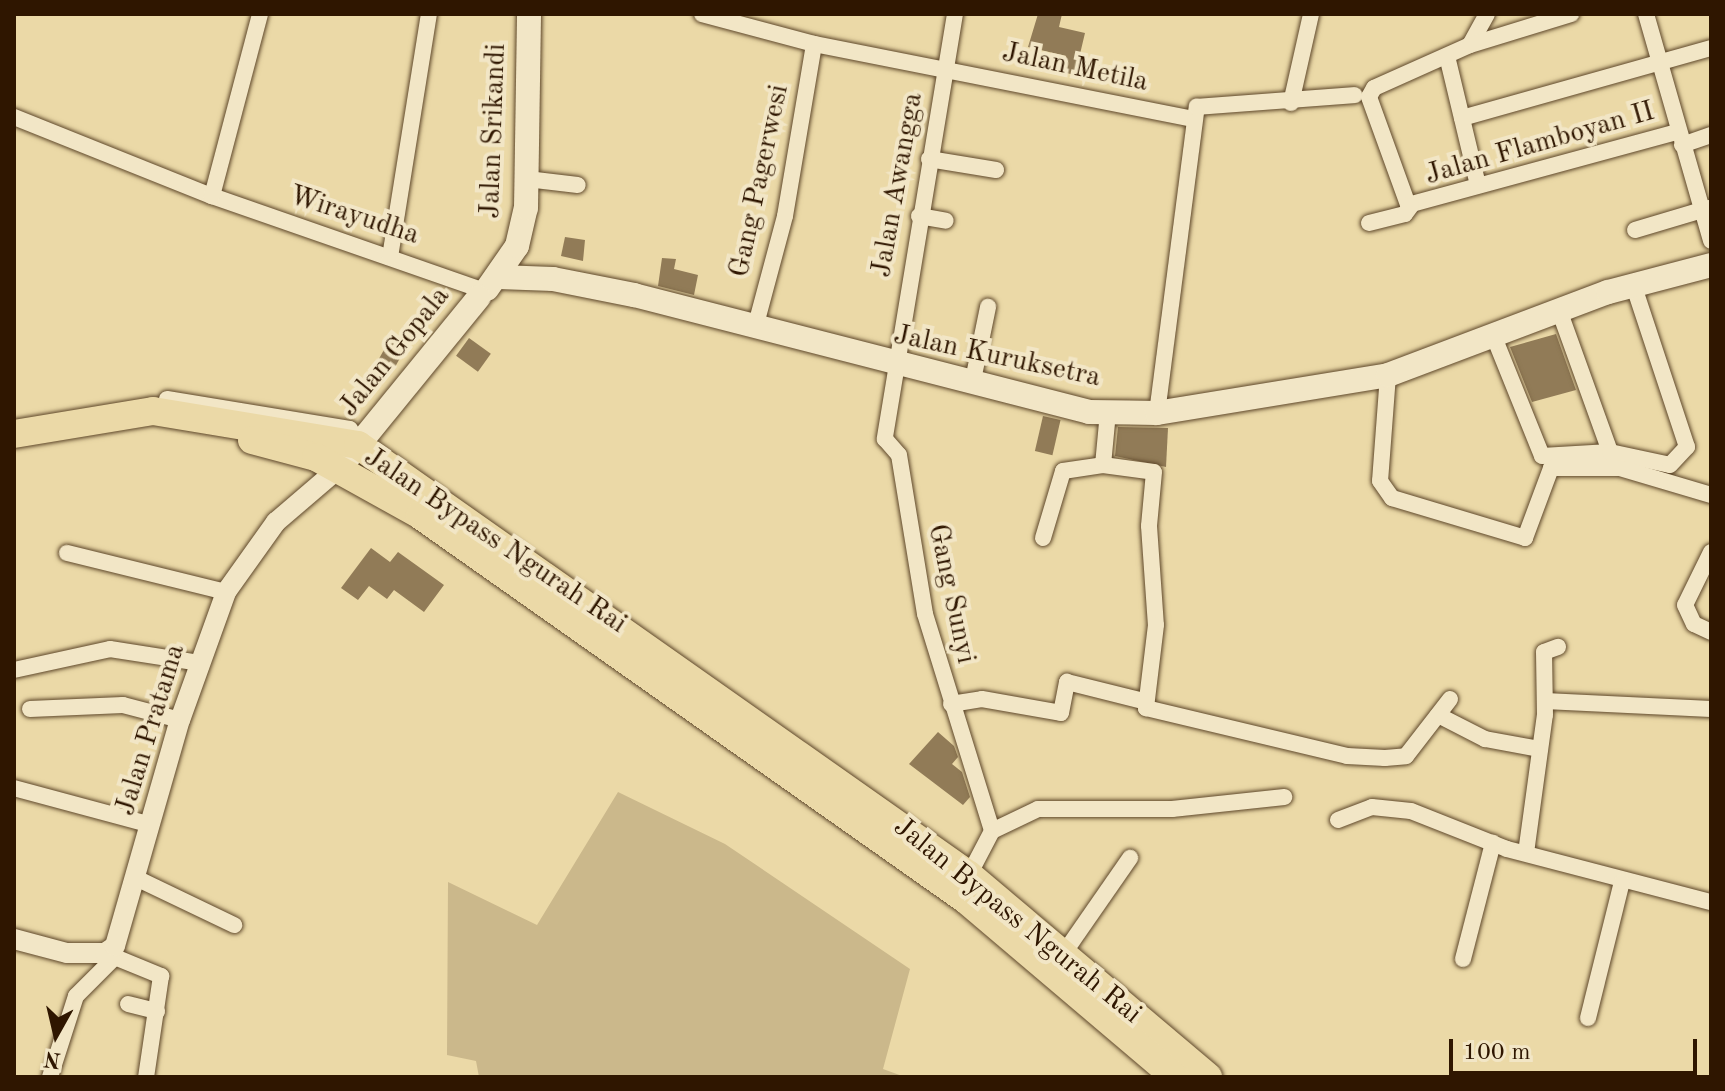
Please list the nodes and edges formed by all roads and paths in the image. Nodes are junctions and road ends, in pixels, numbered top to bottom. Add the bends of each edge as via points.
1 (260, 14) edge
2 (429, 14) edge
3 (529, 14) edge
4 (702, 14) edge
5 (955, 14) edge
6 (1311, 14) edge
7 (1487, 14) edge
8 (1571, 14) edge
9 (1646, 14) edge
10 (814, 44) junction
11 (1470, 45) junction
12 (1711, 48) edge
13 (1447, 56) junction
14 (1659, 61) junction
15 (945, 68) junction
16 (1362, 96) junction
17 (1291, 103) junction
18 (14, 117) edge
19 (1462, 118) junction
20 (1194, 119) junction
21 (1711, 135) edge
22 (1680, 138) junction
23 (929, 159) junction
24 (996, 170) dead end
25 (527, 179) junction
26 (578, 185) dead end
27 (1478, 185) junction
28 (212, 196) junction
29 (1414, 206) junction
30 (1706, 209) edge
31 (919, 216) junction
32 (946, 221) dead end
33 (1369, 223) dead end
34 (1635, 230) dead end
35 (1711, 241) edge
36 (390, 257) junction
37 (1711, 265) edge
38 (1633, 284) junction
39 (486, 288) junction
40 (988, 307) dead end
41 (1559, 310) junction
42 (755, 328) junction
43 (1494, 337) junction
44 (892, 366) junction
45 (1388, 375) junction
46 (972, 385) junction
47 (167, 399) dead end
48 (1108, 412) junction
49 (1157, 413) junction
50 (14, 434) edge
51 (14, 443) edge
52 (358, 445) junction
53 (1610, 452) junction
54 (1103, 465) junction
55 (339, 468) junction
56 (1711, 477) edge
57 (1704, 492) edge
58 (1043, 538) dead end
59 (1711, 552) edge
60 (67, 553) dead end
61 (226, 592) junction
62 (1711, 632) edge
63 (1558, 647) dead end
64 (199, 663) junction
65 (14, 670) edge
66 (1450, 699) dead end
67 (1143, 701) junction
68 (1545, 701) junction
69 (951, 704) junction
70 (30, 709) dead end
71 (1711, 709) edge
72 (1438, 715) junction
73 (180, 720) junction
74 (1540, 749) junction
75 (776, 751) junction
76 (14, 788) edge
77 (1284, 797) dead end
78 (1338, 820) dead end
79 (151, 825) junction
80 (992, 831) junction
81 (1493, 843) junction
82 (1526, 853) junction
83 (1130, 858) dead end
84 (969, 875) junction
85 (136, 878) junction
86 (1622, 882) junction
87 (1711, 902) edge
88 (234, 925) dead end
89 (14, 939) edge
90 (1064, 953) junction
91 (109, 956) junction
92 (1463, 959) dead end
93 (128, 1004) dead end
94 (157, 1011) junction
95 (1588, 1018) dead end
96 (50, 1077) edge
97 (146, 1077) edge
98 (1175, 1077) edge
99 (1208, 1077) edge

1 - 28 street
2 - 36 street
3 - 25 main road, Jalan Srikandi
4 - 10 street, Jalan Metila
5 - 15 street, Jalan Awangga
6 - 17 street
7 - 11 street
8 - 11 street
9 - 14 street
10 - 15 street, Jalan Metila
10 - 42 street, Gang Pagerwesi via 785,216
11 - 13 street
12 - 14 street
13 - 16 street
13 - 19 street
14 - 19 street
14 - 22 street
15 - 20 street, Jalan Metila
15 - 23 street, Jalan Awangga
16 - 17 street
16 - 29 street
17 - 20 street via 1200,105
18 - 28 street, Wirayudha
19 - 27 street
20 - 49 street
21 - 22 street, Jalan Flamboyan II
22 - 27 street, Jalan Flamboyan II
22 - 30 street
23 - 24 street
23 - 31 street, Jalan Awangga
25 - 26 street
25 - 39 main road, Jalan Srikandi via 517,246
27 - 29 street, Jalan Flamboyan II
28 - 36 street, Wirayudha
29 - 33 street, Jalan Flamboyan II via 1405,214
30 - 34 street
30 - 35 street
31 - 32 street
31 - 44 street, Jalan Awangga
36 - 39 street, Wirayudha
37 - 38 main road, Jalan Kuruksetra
38 - 41 main road, Jalan Kuruksetra
38 - 53 street via 1687,447 1670,465
39 - 42 main road, Jalan Kuruksetra via 553,279
39 - 52 main road, Jalan Gopala
40 - 46 street
41 - 43 main road, Jalan Kuruksetra
41 - 53 street
42 - 44 main road, Jalan Kuruksetra
43 - 45 main road, Jalan Kuruksetra
43 - 53 street via 1542,456
44 - 46 main road, Jalan Kuruksetra
44 - 69 street, Gang Sunyi via 885,439 899,455 914,565
45 - 49 main road, Jalan Kuruksetra
45 - 57 street via 1383,493 1521,538 1532,531 1551,468 1606,466
46 - 48 main road, Jalan Kuruksetra
47 - 52 street via 350,429
48 - 49 main road, Jalan Kuruksetra
48 - 54 street
50 - 52 highway via 153,411
51 - 55 highway via 155,426 234,435
52 - 55 main road, Jalan Bypass Ngurah Rai
52 - 75 highway, Jalan Bypass Ngurah Rai
54 - 58 street via 1063,471
54 - 67 street via 1154,472 1150,555 1156,625
55 - 61 street, Jalan Pratama via 276,522
55 - 75 highway, Jalan Bypass Ngurah Rai via 420,515
56 - 57 street
59 - 62 street via 1685,605 1694,624
60 - 61 street
61 - 64 street, Jalan Pratama
63 - 68 street via 1544,652
64 - 65 street via 110,649
64 - 73 street, Jalan Pratama
66 - 72 street
67 - 69 street via 1067,682 1061,713 982,699
67 - 72 street via 1146,708 1356,757 1406,756
68 - 71 street
68 - 74 street
69 - 80 street, Gang Sunyi
70 - 73 street via 123,705
72 - 74 street via 1485,739
73 - 79 street, Jalan Pratama
74 - 82 street
75 - 84 highway, Jalan Bypass Ngurah Rai
75 - 98 highway, Jalan Bypass Ngurah Rai via 965,899
76 - 79 street
77 - 80 street via 1172,809 1048,808
78 - 81 street via 1372,807 1411,811
79 - 85 street, Jalan Pratama
80 - 84 street
81 - 82 street
81 - 92 street
82 - 86 street
83 - 90 street
84 - 90 highway, Jalan Bypass Ngurah Rai
85 - 88 street
85 - 91 street, Jalan Pratama
86 - 87 street
86 - 95 street
89 - 91 street via 67,953
90 - 99 highway, Jalan Bypass Ngurah Rai
91 - 94 street via 160,973
91 - 96 street via 76,996
93 - 94 street
94 - 97 street

